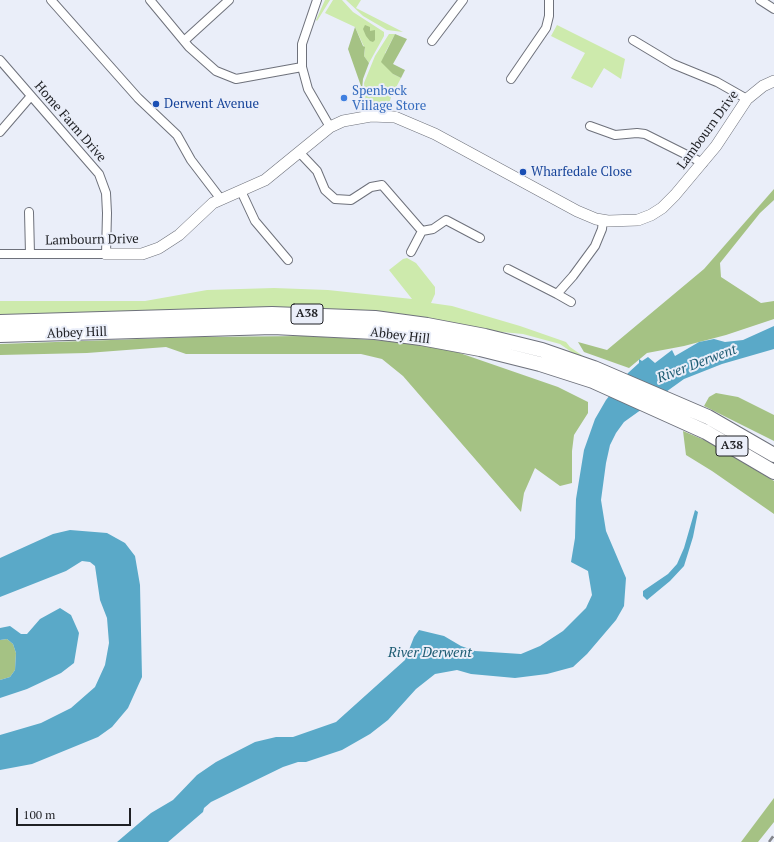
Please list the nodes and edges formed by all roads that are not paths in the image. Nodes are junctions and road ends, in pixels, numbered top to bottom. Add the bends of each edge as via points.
1 (51, 0) edge
2 (150, 0) edge
3 (229, 0) edge
4 (317, 0) edge
5 (463, 0) edge
6 (549, 0) edge
7 (760, 0) edge
8 (774, 10) edge
9 (633, 40) dead end
10 (184, 41) junction
11 (432, 41) dead end
12 (0, 60) edge
13 (302, 67) junction
14 (511, 79) dead end
15 (774, 81) edge
16 (31, 96) junction
17 (747, 99) junction
18 (590, 126) dead end
19 (330, 127) junction
20 (0, 132) edge
21 (299, 152) junction
22 (703, 163) junction
23 (241, 192) junction
24 (220, 198) junction
25 (29, 212) dead end
26 (603, 220) junction
27 (422, 231) junction
28 (480, 238) dead end
29 (411, 252) dead end
30 (0, 254) edge
31 (30, 254) junction
32 (106, 254) junction
33 (288, 260) dead end
34 (508, 269) dead end
35 (557, 294) junction
36 (571, 302) dead end
37 (0, 322) edge
38 (0, 335) edge
39 (605, 380) junction
40 (690, 417) junction
41 (774, 454) edge
42 (774, 472) edge

1 - 24 street via 138,98 176,135
2 - 10 street
3 - 10 street
4 - 13 street via 302,44
5 - 11 street
6 - 14 street via 546,28
7 - 8 street
9 - 17 street via 673,64 717,82
10 - 13 street via 216,71 236,78
12 - 16 street, Home Farm Drive
13 - 19 street via 308,89
15 - 17 street, Lambourn Drive
16 - 20 street
16 - 32 street, Home Farm Drive via 103,181 106,193
17 - 22 street, Lambourn Drive
18 - 22 street via 615,135 645,134
19 - 21 street, Lambourn Drive
19 - 26 street, Lambourn Drive via 343,121 371,116 395,117 407,121 464,148 578,211
21 - 23 street, Lambourn Drive via 265,180
21 - 27 street via 316,172 330,196 346,201 357,198 371,187 382,185
22 - 26 street, Lambourn Drive via 666,204 651,215 638,220
23 - 24 street, Lambourn Drive
23 - 33 street via 255,221
24 - 32 street, Lambourn Drive via 179,235 159,248 142,254
25 - 31 street
26 - 35 street via 595,246
27 - 28 street via 433,229 446,220
27 - 29 street
30 - 31 street, Lambourn Drive
31 - 32 street, Lambourn Drive
34 - 35 street
35 - 36 street
37 - 39 highway, Abbey Hill / A38 via 272,314 375,318 485,336 542,350
38 - 39 highway, Abbey Hill / A38 via 273,327 375,332 480,349
39 - 40 highway, Abbey Hill / A38
40 - 41 highway, Abbey Hill / A38
40 - 42 highway, Abbey Hill / A38

